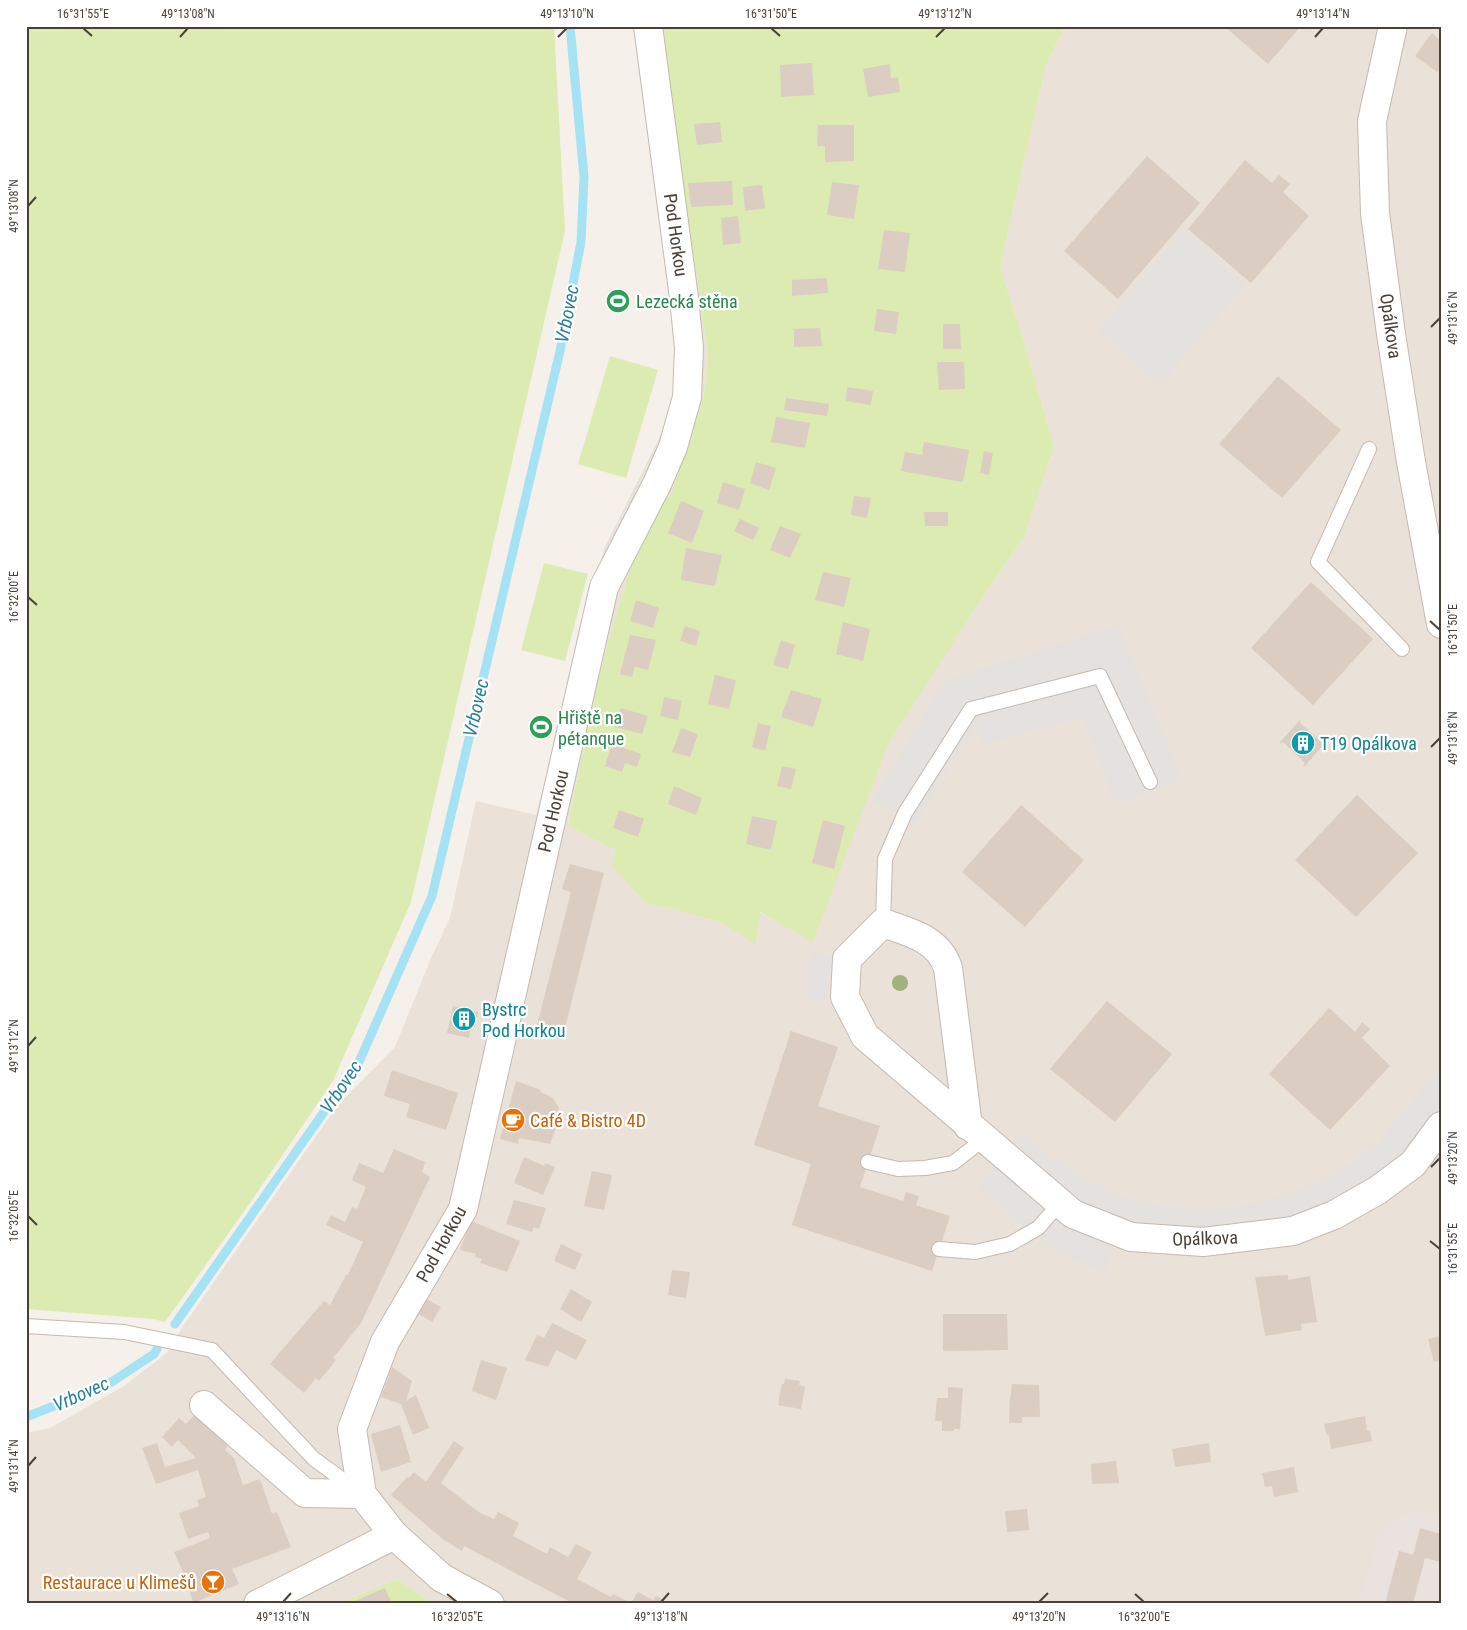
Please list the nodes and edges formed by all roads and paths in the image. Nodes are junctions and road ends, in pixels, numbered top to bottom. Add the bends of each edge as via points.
1 (648, 26) edge
2 (1393, 26) edge
3 (1369, 449) dead end
4 (1441, 624) edge
5 (1402, 649) dead end
6 (1150, 782) dead end
7 (883, 923) junction
8 (1441, 1126) edge
9 (976, 1132) junction
10 (868, 1162) dead end
11 (1060, 1203) junction
12 (939, 1249) dead end
13 (26, 1326) edge
14 (204, 1405) dead end
15 (362, 1494) junction
16 (394, 1535) junction
17 (258, 1604) edge
18 (490, 1604) edge

1 - 15 street, Pod Horkou via 684,298 689,348 687,397 670,454 657,484 604,587 463,1208 385,1342 352,1429
2 - 4 street, Opálkova via 1372,121 1375,213 1391,334
3 - 5 lane via 1318,562
6 - 7 lane via 1100,676 971,709 905,813 885,859
7 - 9 street via 922,937 945,958
7 - 9 street, Opálkova via 847,959 845,997 865,1036
8 - 11 street, Opálkova via 1413,1164 1378,1190 1334,1215 1293,1231 1203,1242 1131,1237 1073,1214
9 - 10 lane via 952,1163 898,1169
9 - 11 street, Opálkova
11 - 12 lane via 1038,1228 1010,1244 975,1252
13 - 15 lane via 124,1332 212,1350 314,1459
14 - 15 street via 305,1493
15 - 16 street, Pod Horkou
16 - 17 street
16 - 18 street, Pod Horkou via 442,1578

